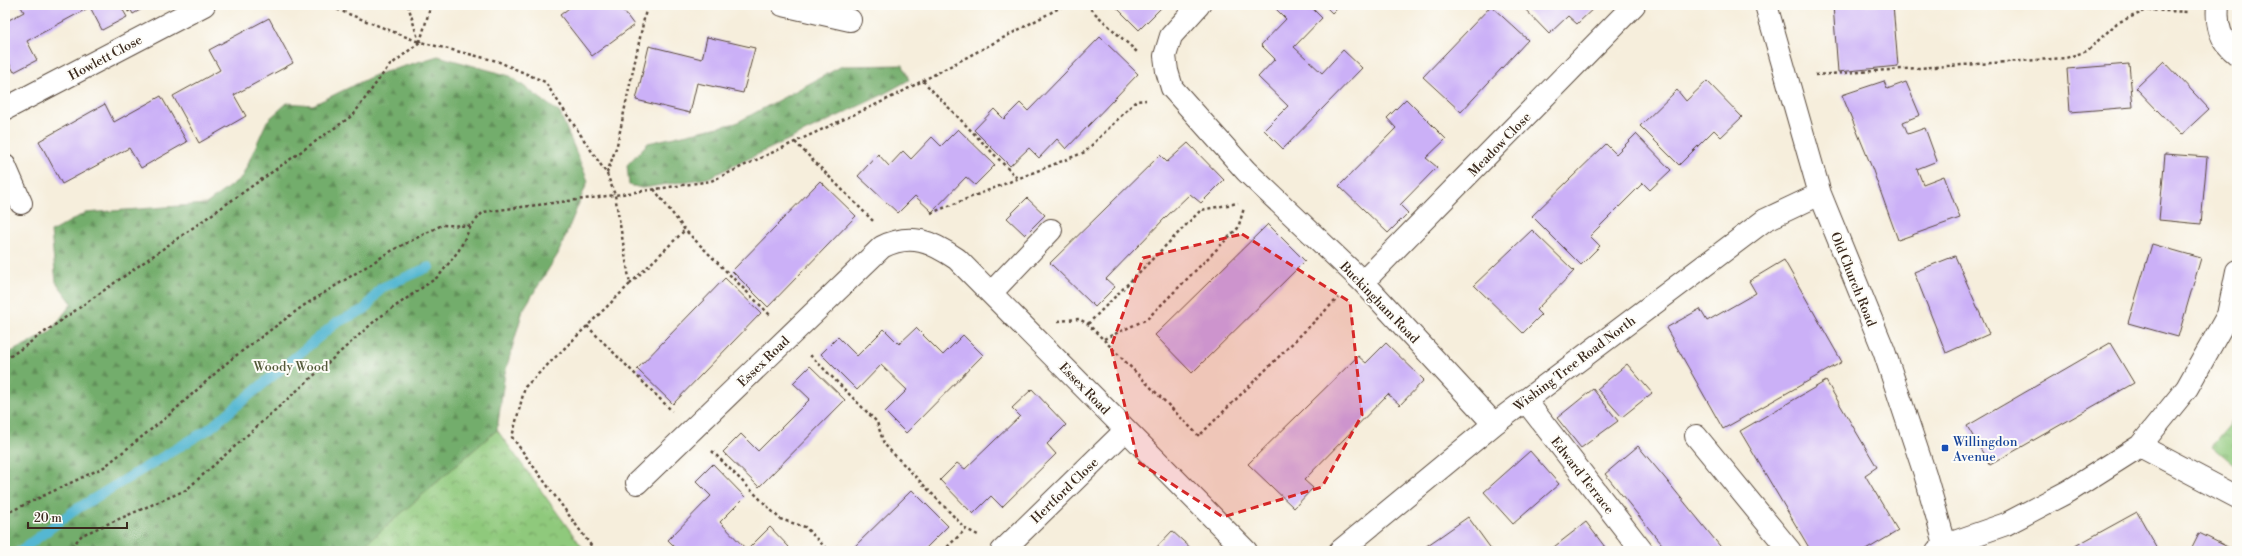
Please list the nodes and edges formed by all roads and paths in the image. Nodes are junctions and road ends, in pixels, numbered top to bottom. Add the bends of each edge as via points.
1 (204, 5) edge
2 (326, 5) edge
3 (408, 5) edge
4 (431, 5) edge
5 (647, 5) edge
6 (783, 5) edge
7 (1065, 5) edge
8 (1086, 5) edge
9 (1199, 5) edge
10 (1634, 5) edge
11 (1766, 5) edge
12 (2218, 9) edge
13 (850, 20) dead end
14 (420, 42) junction
15 (2237, 54) edge
16 (1165, 56) junction
17 (1786, 78) junction
18 (923, 81) junction
19 (1181, 98) junction
20 (5, 109) edge
21 (795, 142) junction
22 (5, 166) edge
23 (607, 174) junction
24 (1018, 178) junction
25 (654, 189) junction
26 (1820, 194) junction
27 (615, 195) junction
28 (21, 203) dead end
29 (471, 226) junction
30 (685, 230) junction
31 (1051, 230) dead end
32 (915, 239) junction
33 (893, 241) junction
34 (2237, 271) edge
35 (1361, 280) junction
36 (630, 284) junction
37 (991, 293) junction
38 (2232, 320) edge
39 (1022, 323) junction
40 (1088, 324) junction
41 (790, 335) junction
42 (1104, 339) junction
43 (5, 360) edge
44 (1524, 400) junction
45 (1494, 424) junction
46 (1126, 430) junction
47 (1696, 436) dead end
48 (2140, 446) junction
49 (637, 483) dead end
50 (2237, 497) edge
51 (5, 514) edge
52 (966, 528) junction
53 (1943, 549) edge
54 (1004, 550) edge
55 (68, 551) edge
56 (595, 551) edge
57 (943, 551) edge
58 (1246, 551) edge
59 (1340, 551) edge
60 (1642, 551) edge
61 (1790, 551) edge

1 - 20 street, Howlett Close
2 - 14 path
3 - 14 path
4 - 14 path
5 - 23 path via 617,145
6 - 13 street
7 - 18 path
8 - 16 path via 1144,59
9 - 16 street, Buckingham Road via 1171,36
10 - 35 street, Meadow Close
11 - 17 street, Old Church Road
12 - 15 street via 2221,35 2230,49
12 - 17 path via 2147,10 2117,23 2087,51 2066,58
14 - 23 path via 497,61 546,82
14 - 43 path via 388,67 353,115
16 - 19 street, Buckingham Road via 1172,88
17 - 26 street, Old Church Road
18 - 21 path
18 - 24 path
19 - 24 path via 1136,101 1085,152
19 - 35 street, Buckingham Road via 1246,171
21 - 25 path via 711,181
21 - 33 path
22 - 28 street
23 - 27 path
24 - 32 path via 919,218
25 - 27 path
25 - 30 path
26 - 44 street, Wishing Tree Road North via 1764,220
26 - 53 street, Old Church Road via 1884,351 1925,474
27 - 29 path via 483,212
27 - 36 path
29 - 51 path via 442,225 393,250 303,306 230,360 168,416 104,467
29 - 55 path via 459,250 439,276 377,318 186,490 82,535
30 - 36 path
30 - 41 path
31 - 37 street
32 - 33 street, Essex Road
32 - 37 street, Essex Road via 934,244 957,259
33 - 41 street, Essex Road via 882,246
34 - 38 street
35 - 42 path via 1199,436
35 - 45 street, Buckingham Road
36 - 56 path via 525,387 512,437
37 - 39 street, Essex Road
38 - 48 street via 2187,388
39 - 40 path via 1079,319
39 - 46 street, Essex Road
40 - 42 path
40 - 42 path via 1201,210 1246,201 1238,228 1147,319
41 - 49 street, Essex Road
41 - 52 path via 877,422 884,444
44 - 45 street, Wishing Tree Road North
44 - 60 street, Edward Terrace
45 - 59 street, Wishing Tree Road North
46 - 54 street, Hertford Close
46 - 58 street, Essex Road
47 - 61 street
48 - 50 street
48 - 53 street via 2069,491 2006,524
52 - 54 path
52 - 57 path

